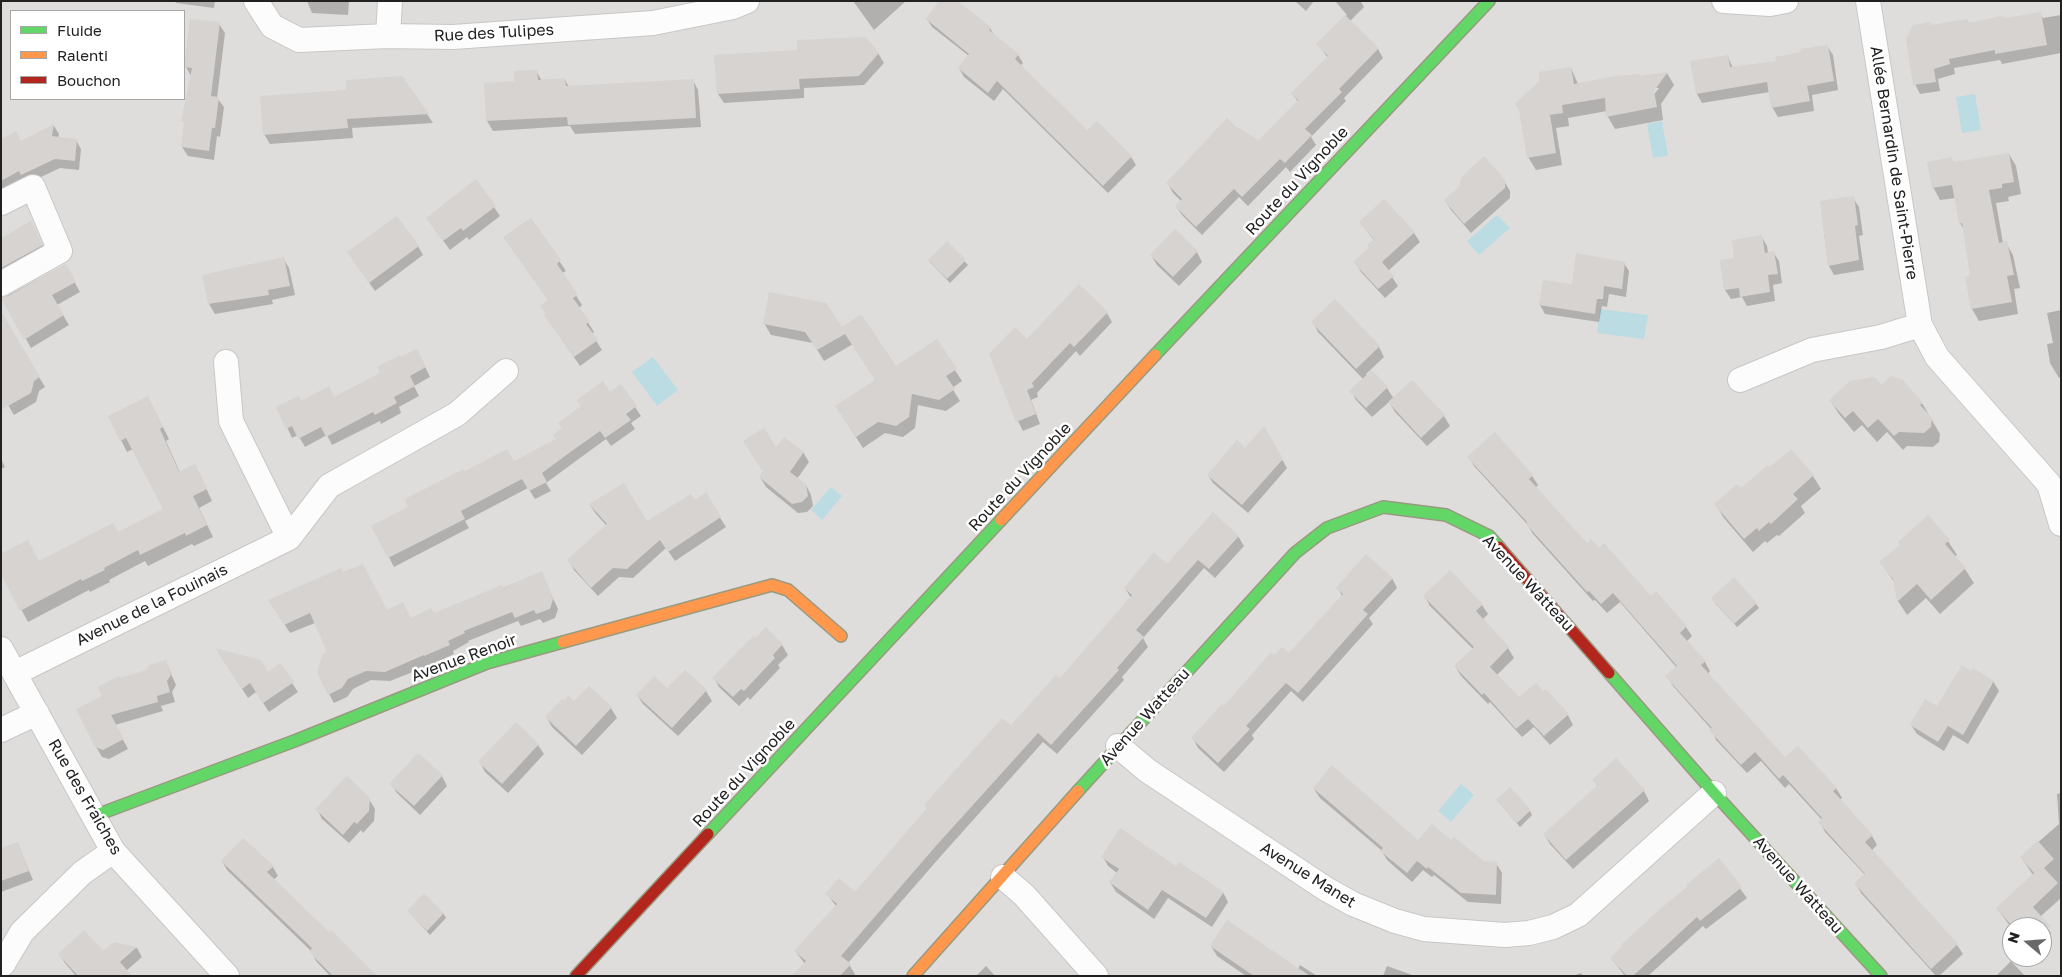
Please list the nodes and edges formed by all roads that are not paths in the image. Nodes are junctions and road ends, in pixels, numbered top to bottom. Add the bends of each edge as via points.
1 (256, 1) edge
2 (390, 1) edge
3 (746, 1) edge
4 (1489, 1) edge
5 (1724, 1) edge
6 (1786, 1) edge
7 (1868, 1) edge
8 (388, 36) junction
9 (1, 203) edge
10 (1, 284) edge
11 (1920, 325) junction
12 (226, 362) dead end
13 (506, 371) dead end
14 (1740, 380) dead end
15 (2061, 524) edge
16 (289, 538) junction
17 (841, 636) dead end
18 (1, 649) edge
19 (15, 673) junction
20 (37, 713) junction
21 (1, 730) edge
22 (1118, 746) junction
23 (1714, 793) junction
24 (94, 816) junction
25 (113, 851) junction
26 (1003, 876) junction
27 (5, 968) edge
28 (227, 976) edge
29 (576, 976) edge
30 (913, 976) edge
31 (1096, 976) edge
32 (1881, 976) edge

1 - 8 street, Rue des Tulipes via 272,26 299,40
2 - 8 street
3 - 8 street, Rue des Tulipes via 733,7 653,23 453,36
4 - 29 street, Route du Vignoble
5 - 6 street via 1770,4
7 - 11 street, Allée Bernardin de Saint-Pierre
9 - 10 street via 33,187 60,251
11 - 14 street via 1881,337 1812,350
11 - 15 street, Allée Bernardin de Saint-Pierre via 1936,357 2049,484
12 - 16 street via 231,421
13 - 16 street, Avenue de la Fouinais via 457,414 329,486
16 - 19 street, Avenue de la Fouinais
17 - 24 street, Avenue Renoir via 788,590 772,585 487,663 297,740
18 - 19 street, Rue des Fraiches
19 - 20 street, Rue des Fraiches
20 - 21 street
20 - 24 street, Rue des Fraiches
22 - 23 street, Avenue Manet via 1148,771 1326,889 1353,904 1424,929 1505,935 1553,927 1578,915
22 - 23 street, Avenue Watteau via 1309,541 1327,528 1383,507 1446,515 1489,536
22 - 26 street, Avenue Watteau
23 - 32 street, Avenue Watteau
24 - 25 street, Rue des Fraiches
25 - 27 street via 82,873 22,932
25 - 28 street, Rue des Fraiches
26 - 30 street, Avenue Watteau
26 - 31 street

